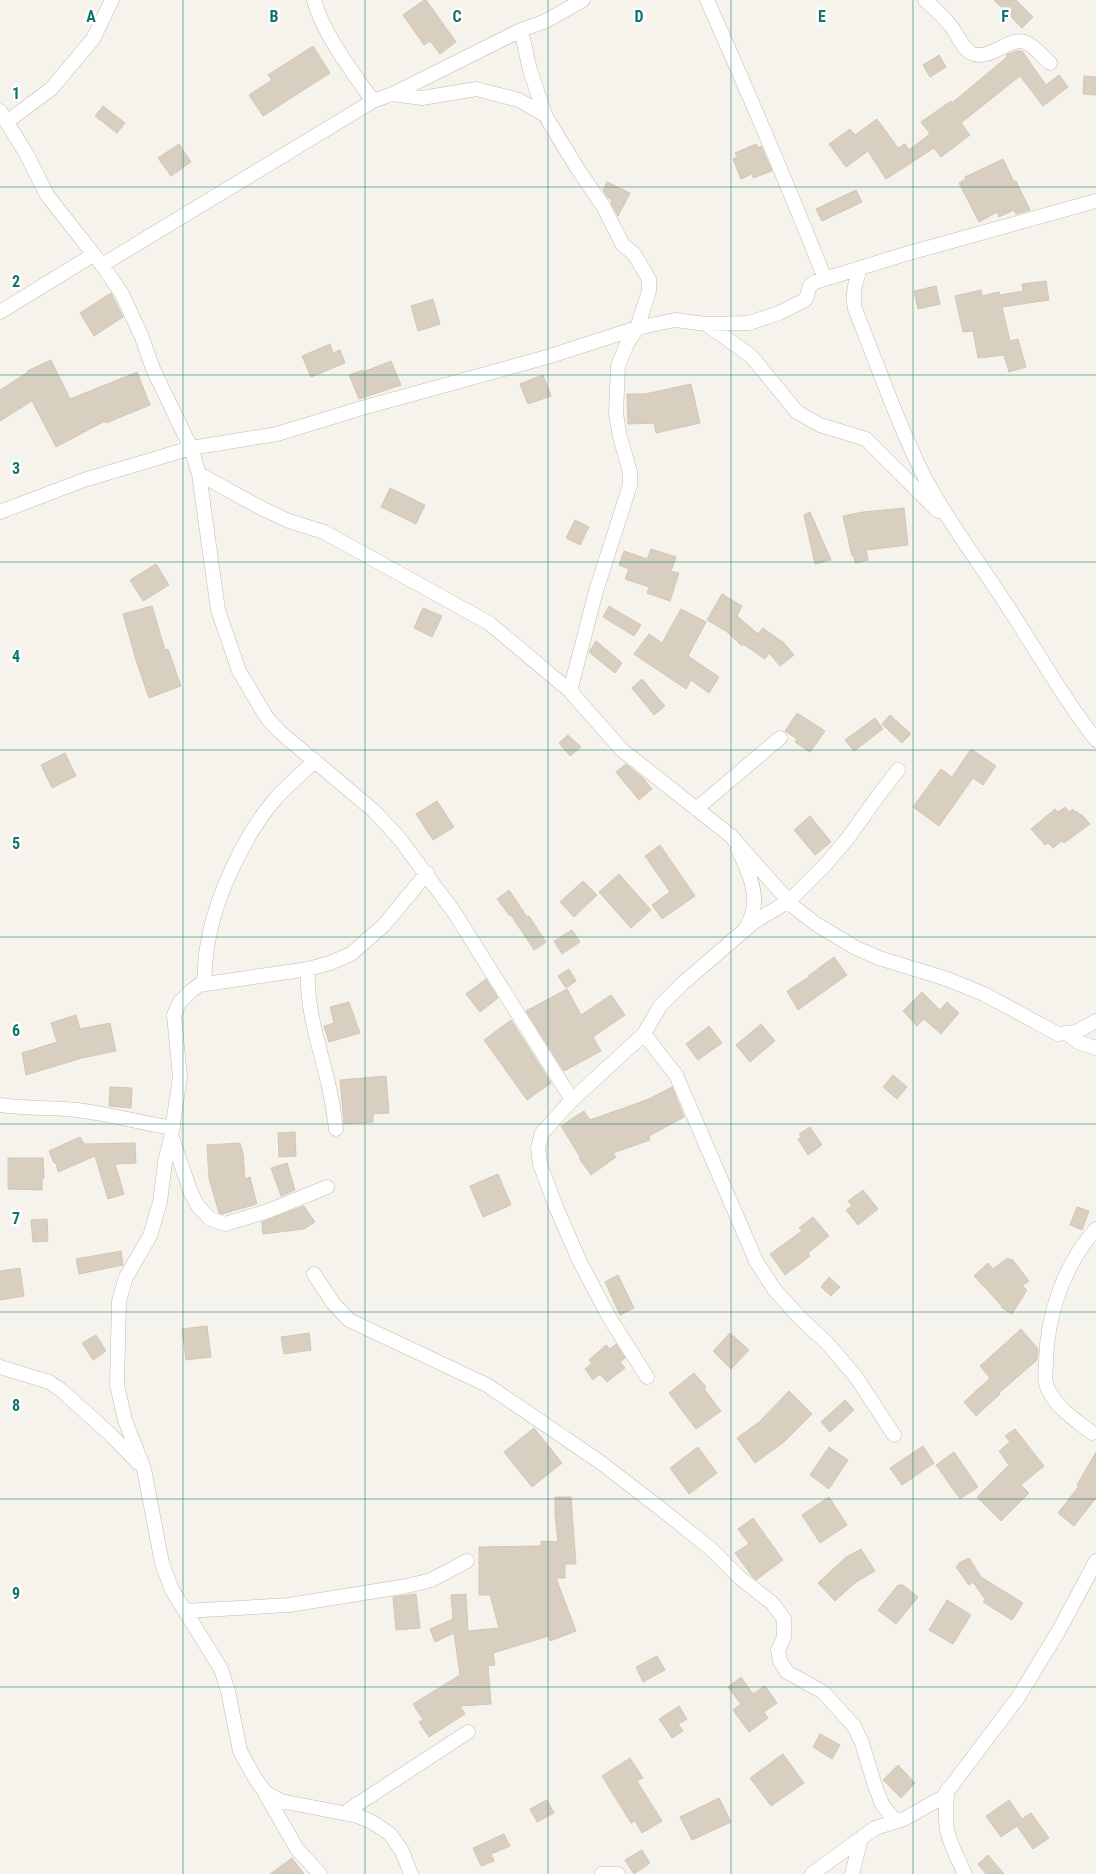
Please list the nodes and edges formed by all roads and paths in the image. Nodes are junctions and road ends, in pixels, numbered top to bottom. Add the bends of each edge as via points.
1 (112, 0) edge
2 (314, 0) edge
3 (583, 0) edge
4 (707, 0) edge
5 (925, 0) edge
6 (521, 30) junction
7 (1050, 63) dead end
8 (392, 94) junction
9 (373, 101) junction
10 (545, 115) junction
11 (4, 116) edge
12 (1096, 201) edge
13 (98, 260) junction
14 (860, 269) junction
15 (825, 279) junction
16 (0, 312) edge
17 (706, 324) junction
18 (638, 328) junction
19 (191, 448) junction
20 (199, 474) junction
21 (0, 512) edge
22 (947, 518) junction
23 (570, 692) junction
24 (780, 738) dead end
25 (1096, 740) edge
26 (315, 761) junction
27 (898, 770) dead end
28 (696, 809) junction
29 (731, 836) junction
30 (426, 873) junction
31 (789, 901) junction
32 (746, 930) junction
33 (308, 969) junction
34 (204, 984) junction
35 (1096, 1021) edge
36 (644, 1034) junction
37 (1068, 1034) junction
38 (1096, 1048) edge
39 (572, 1100) junction
40 (0, 1105) edge
41 (336, 1129) dead end
42 (172, 1133) junction
43 (327, 1187) dead end
44 (1096, 1229) edge
45 (314, 1274) dead end
46 (0, 1367) edge
47 (647, 1377) dead end
48 (1092, 1433) dead end
49 (894, 1435) dead end
50 (144, 1468) junction
51 (467, 1560) dead end
52 (1096, 1561) edge
53 (186, 1611) junction
54 (468, 1732) dead end
55 (948, 1789) junction
56 (264, 1792) junction
57 (344, 1813) junction
58 (895, 1821) junction
59 (861, 1838) junction
60 (320, 1874) edge
61 (411, 1874) edge
62 (602, 1874) edge
63 (618, 1874) edge
64 (812, 1874) edge
65 (852, 1874) edge
66 (965, 1874) edge

1 - 11 street via 93,39 51,89
2 - 9 street via 343,58
3 - 6 street via 546,21
4 - 15 street via 772,147
5 - 7 street via 951,26 971,53 981,55 1021,41
6 - 8 street
6 - 10 street
8 - 9 street
8 - 10 street via 422,98 476,89 519,100
9 - 13 street
10 - 18 street via 623,245 634,254 649,279 649,291
11 - 13 street via 48,195
12 - 14 street
13 - 16 street
13 - 19 street via 122,294
14 - 15 street
14 - 22 street via 852,297 855,309 908,443
15 - 17 street via 812,284 806,299 779,314 749,323
17 - 18 street via 674,320
17 - 22 street via 751,356 806,418 866,438
18 - 19 street via 278,434
18 - 23 street via 618,366 616,393 616,414 630,472 630,485 596,591
19 - 20 street
19 - 21 street via 84,480
20 - 23 street via 263,510 324,532 489,623
20 - 26 street via 218,610 239,671 267,718
22 - 25 street
23 - 28 street via 622,750
24 - 28 street
26 - 30 street via 374,810
26 - 34 street via 276,798 261,818 228,879 208,942
27 - 31 street via 844,844
28 - 29 street
29 - 31 street
29 - 32 street via 744,860 754,896 754,910
30 - 33 street via 367,941 350,954
30 - 39 street
31 - 32 street
31 - 37 street via 816,924 856,948 984,994 1058,1034
32 - 36 street via 660,1006
33 - 34 street
33 - 41 street via 309,1004
34 - 42 street via 190,991 174,1015 180,1077
35 - 37 street
36 - 39 street
36 - 49 street via 676,1075 756,1261 774,1289 856,1376
37 - 38 street via 1078,1042
39 - 47 street via 542,1133 538,1148 540,1164 579,1260 609,1317
40 - 42 street via 107,1114
42 - 43 street via 191,1193 210,1219 225,1224
42 - 50 street via 160,1202 150,1236 126,1278 119,1301 117,1384 125,1420
44 - 48 street via 1076,1257 1054,1304 1044,1379 1060,1407
45 - 58 street via 348,1320 487,1385 600,1462 712,1549 740,1578 772,1603 784,1619 784,1637 778,1650 780,1661 787,1672 823,1692 854,1726 882,1804
46 - 50 street via 49,1382 61,1390
50 - 53 street via 162,1563 172,1590
51 - 53 street via 431,1580 407,1586 289,1605
52 - 55 street via 1058,1632 1016,1699
53 - 56 street via 221,1669 240,1751
54 - 57 street
55 - 58 street via 921,1810
55 - 66 street via 945,1828
56 - 57 street via 281,1801
56 - 60 street via 297,1849
57 - 61 street via 372,1822 390,1834 402,1851
58 - 59 street via 875,1828
59 - 64 street
59 - 65 street
62 - 63 street

